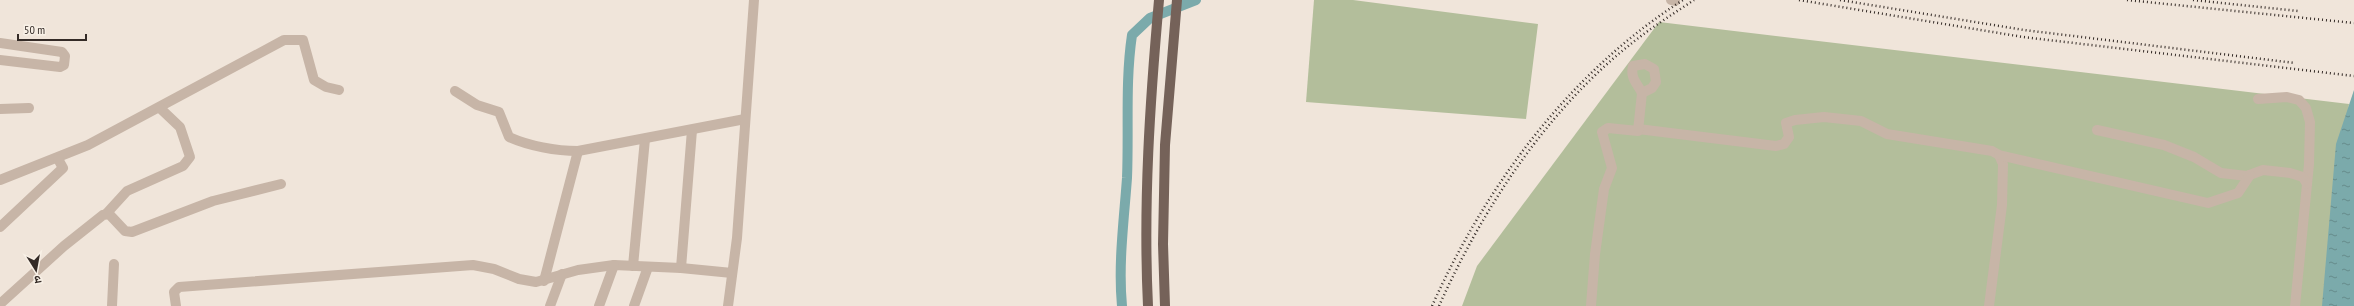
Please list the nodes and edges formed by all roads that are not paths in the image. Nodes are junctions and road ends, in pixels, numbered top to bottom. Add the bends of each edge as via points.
1 (754, 0) edge
2 (1160, 0) edge
3 (1177, 0) edge
4 (0, 43) edge
5 (0, 60) edge
6 (339, 90) dead end
7 (455, 91) dead end
8 (1642, 93) dead end
9 (2258, 98) dead end
10 (29, 108) dead end
11 (160, 108) junction
12 (0, 109) edge
13 (745, 119) junction
14 (1638, 129) junction
15 (692, 130) junction
16 (2097, 130) dead end
17 (645, 139) junction
18 (578, 151) junction
19 (1998, 155) junction
20 (58, 159) junction
21 (2250, 175) junction
22 (0, 180) edge
23 (281, 184) dead end
24 (2307, 184) junction
25 (106, 214) junction
26 (0, 227) edge
27 (114, 264) dead end
28 (614, 265) junction
29 (634, 266) junction
30 (648, 267) junction
31 (681, 268) junction
32 (732, 273) junction
33 (562, 274) junction
34 (544, 281) junction
35 (0, 304) edge
36 (112, 306) edge
37 (176, 306) edge
38 (550, 306) edge
39 (599, 306) edge
40 (634, 306) edge
41 (728, 306) edge
42 (1148, 306) edge
43 (1165, 306) edge
44 (1591, 306) edge
45 (1989, 306) edge
46 (2295, 306) edge

1 - 13 street
2 - 42 main road via 1151,96 1145,258
3 - 43 main road via 1164,145
4 - 5 street via 62,52 65,56 64,65 60,68
6 - 11 street via 326,87 314,80 305,42 300,39 287,40
7 - 18 street via 477,105 499,112 509,137 525,143
8 - 14 street
9 - 24 street via 2295,98 2306,108 2310,132
10 - 12 street
11 - 20 street
11 - 25 street via 180,127 190,157 183,166 127,191
13 - 15 street
13 - 32 street
14 - 19 street via 1776,146 1784,144 1789,137 1786,123 1824,117 1861,121 1887,134 1992,151
14 - 44 street via 1608,128 1602,132 1612,168 1604,189
15 - 17 street
15 - 31 street
16 - 21 street via 2164,145 2194,157 2221,173
17 - 18 street
17 - 29 street
18 - 34 street
19 - 21 street via 2208,203 2238,193
19 - 45 street via 2003,164 2002,205
20 - 22 street
20 - 26 street via 63,168
21 - 24 street via 2263,170 2290,173 2303,177
23 - 25 street via 213,201 132,232 126,231 112,216
24 - 46 street
25 - 35 street via 64,246
27 - 36 street
28 - 29 street
28 - 33 street
28 - 39 street
29 - 30 street
30 - 31 street
30 - 40 street
31 - 32 street
32 - 41 street
33 - 34 street
33 - 38 street
34 - 37 street via 519,279 483,266 413,268 179,287 174,292

